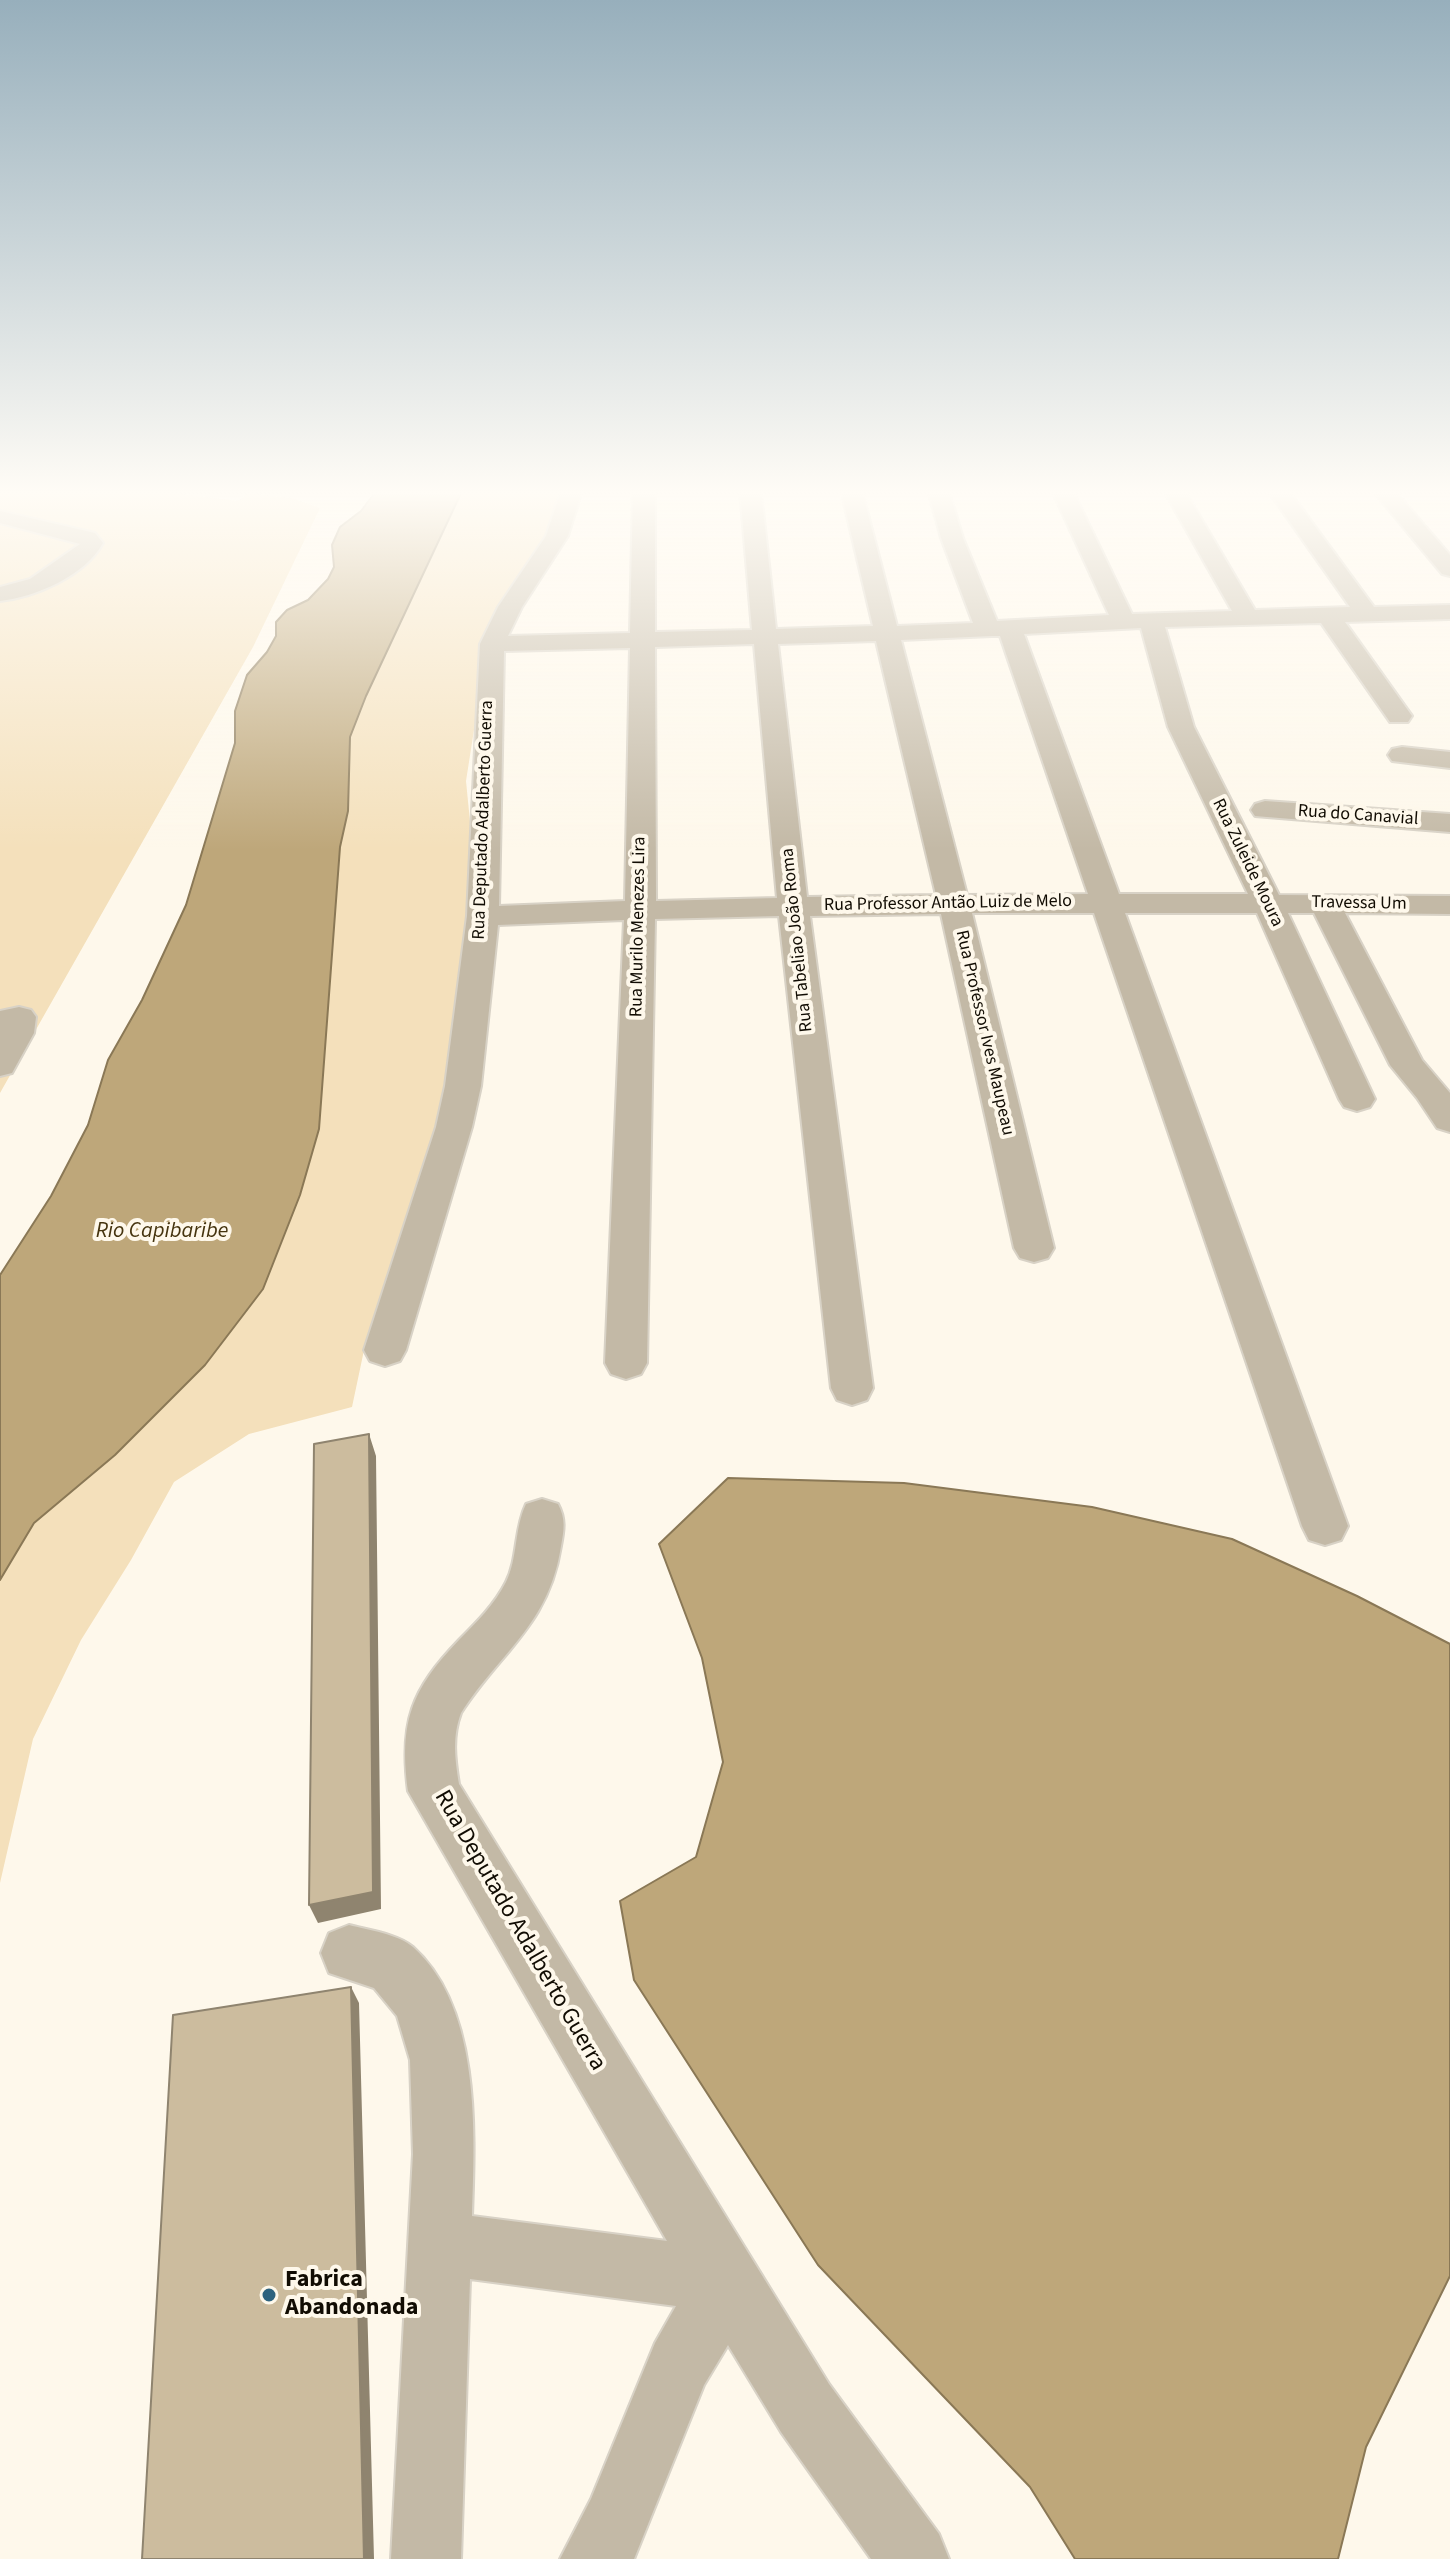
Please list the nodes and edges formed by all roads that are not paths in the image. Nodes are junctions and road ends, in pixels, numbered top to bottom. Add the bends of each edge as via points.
1 (508, 610) edge
2 (644, 610) edge
3 (763, 610) edge
4 (881, 610) edge
5 (989, 610) edge
6 (1131, 610) edge
7 (1244, 610) edge
8 (1364, 610) edge
9 (1450, 612) edge
10 (1366, 613) junction
11 (1328, 615) junction
12 (1248, 618) junction
13 (1137, 621) junction
14 (999, 629) junction
15 (887, 633) junction
16 (766, 636) junction
17 (644, 640) junction
18 (492, 644) junction
19 (1399, 716) dead end
20 (1402, 755) dead end
21 (1450, 760) edge
22 (1265, 810) dead end
23 (1450, 823) edge
24 (1109, 902) junction
25 (1268, 903) junction
26 (954, 904) junction
27 (1325, 904) junction
28 (1450, 905) edge
29 (793, 906) junction
30 (640, 909) junction
31 (483, 916) junction
32 (0, 1021) edge
33 (0, 1065) edge
34 (1357, 1099) dead end
35 (1450, 1120) edge
36 (1034, 1248) dead end
37 (385, 1350) dead end
38 (626, 1363) dead end
39 (852, 1388) dead end
40 (542, 1518) dead end
41 (1325, 1526) dead end
42 (349, 1953) dead end
43 (440, 2243) junction
44 (730, 2288) junction
45 (426, 2559) edge
46 (595, 2559) edge
47 (914, 2559) edge

1 - 18 street, Rua Deputado Adalberto Guerra
2 - 17 street, Rua Murilo Menezes Lira
3 - 16 street, Rua Tabeliao João Roma
4 - 15 street, Rua Professor Ives Maupeau
5 - 14 street
6 - 13 street, Rua Zuleide Moura
7 - 12 street
8 - 10 street
9 - 10 street
10 - 11 street
11 - 12 street
11 - 19 street
12 - 13 street
13 - 14 street
13 - 25 street, Rua Zuleide Moura via 1181,727
14 - 15 street
14 - 24 street
15 - 16 street
15 - 26 street, Rua Professor Ives Maupeau
16 - 17 street
16 - 29 street, Rua Tabeliao João Roma
17 - 18 street
17 - 30 street, Rua Murilo Menezes Lira
18 - 31 street, Rua Deputado Adalberto Guerra
20 - 21 street
22 - 23 street, Rua do Canavial
24 - 25 street, Rua Professor Antão Luiz de Melo
24 - 26 street, Rua Professor Antão Luiz de Melo
24 - 41 street
25 - 27 street, Travessa Um
25 - 34 street, Rua Zuleide Moura
26 - 29 street, Rua Professor Antão Luiz de Melo
26 - 36 street, Rua Professor Ives Maupeau
27 - 28 street, Travessa Um
27 - 35 street via 1407,1065
29 - 30 street, Rua Professor Antão Luiz de Melo
29 - 39 street, Rua Tabeliao João Roma
30 - 31 street, Rua Professor Antão Luiz de Melo
30 - 38 street, Rua Murilo Menezes Lira
31 - 37 street, Rua Deputado Adalberto Guerra via 454,1127
32 - 33 street via 19,1017 17,1033
40 - 44 street, Rua Deputado Adalberto Guerra via 524,1594 443,1692 428,1727 434,1791
42 - 43 street via 391,1965 421,2000 439,2060 444,2154
43 - 44 street
43 - 45 street
44 - 46 street via 678,2366 616,2523
44 - 47 street, Rua Deputado Adalberto Guerra via 805,2408

